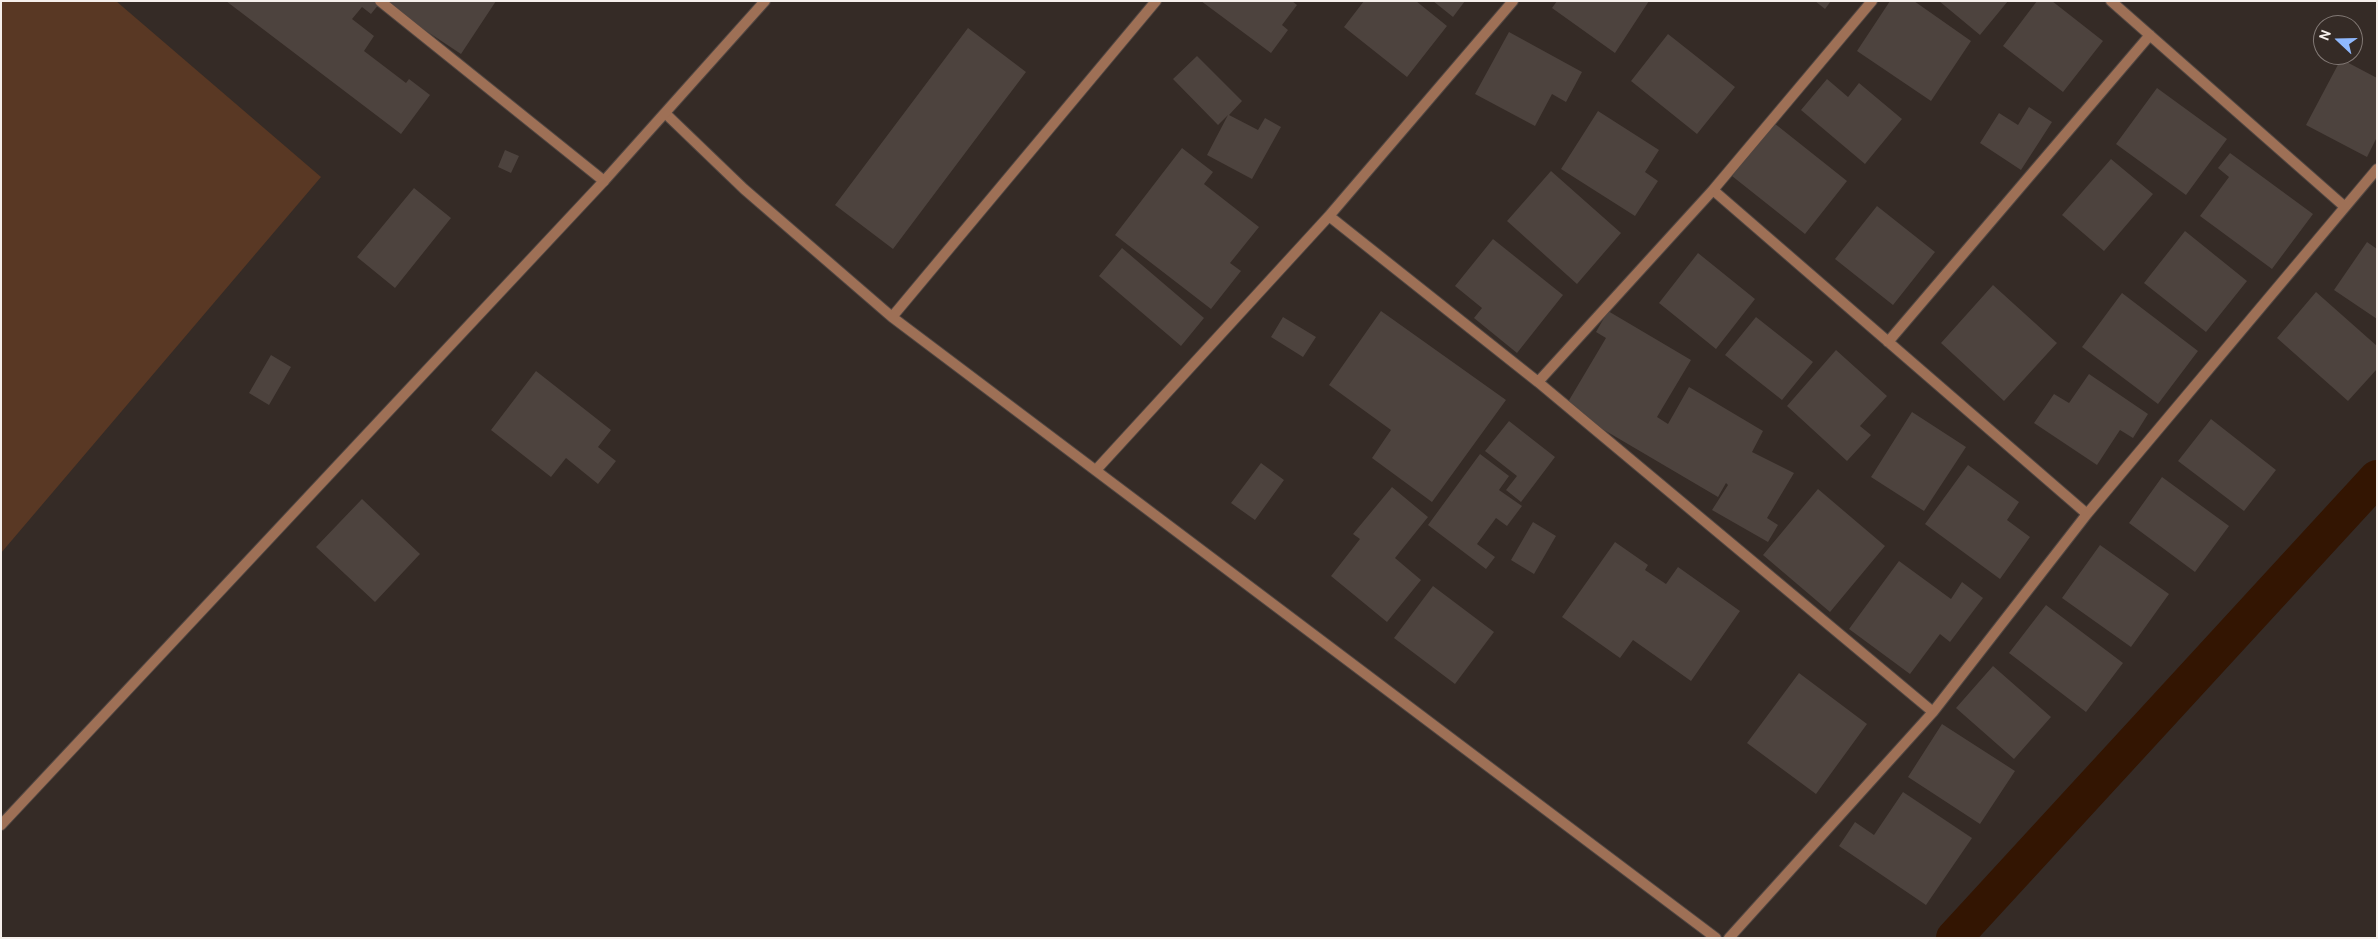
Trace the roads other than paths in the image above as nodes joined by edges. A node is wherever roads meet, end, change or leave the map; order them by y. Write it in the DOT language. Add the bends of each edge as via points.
graph roads {
  1 [pos="380,1"];
  2 [pos="765,1"];
  3 [pos="1156,1"];
  4 [pos="1513,1"];
  5 [pos="1872,1"];
  6 [pos="2111,1"];
  7 [pos="2150,35"];
  8 [pos="666,114"];
  9 [pos="2377,169"];
  10 [pos="604,181"];
  11 [pos="1713,190"];
  12 [pos="2345,207"];
  13 [pos="1329,216"];
  14 [pos="892,317"];
  15 [pos="1888,342"];
  16 [pos="1538,382"];
  17 [pos="1096,470"];
  18 [pos="2087,514"];
  19 [pos="1933,712"];
  20 [pos="1,825"];
  21 [pos="1716,938"];
  22 [pos="1729,938"];
  1 -- 10 [label="street"];
  2 -- 8 [label="street"];
  3 -- 14 [label="street"];
  4 -- 13 [label="street"];
  5 -- 11 [label="street"];
  6 -- 7 [label="street"];
  7 -- 12 [label="street"];
  7 -- 15 [label="street"];
  8 -- 10 [label="street"];
  8 -- 14 [label="street" via="744,189"];
  9 -- 12 [label="street"];
  10 -- 20 [label="street"];
  11 -- 15 [label="street"];
  11 -- 16 [label="street"];
  12 -- 18 [label="street"];
  13 -- 16 [label="street"];
  13 -- 17 [label="street"];
  14 -- 17 [label="street"];
  15 -- 18 [label="street"];
  16 -- 19 [label="street"];
  17 -- 21 [label="street"];
  18 -- 19 [label="street"];
  19 -- 22 [label="street"];
}
